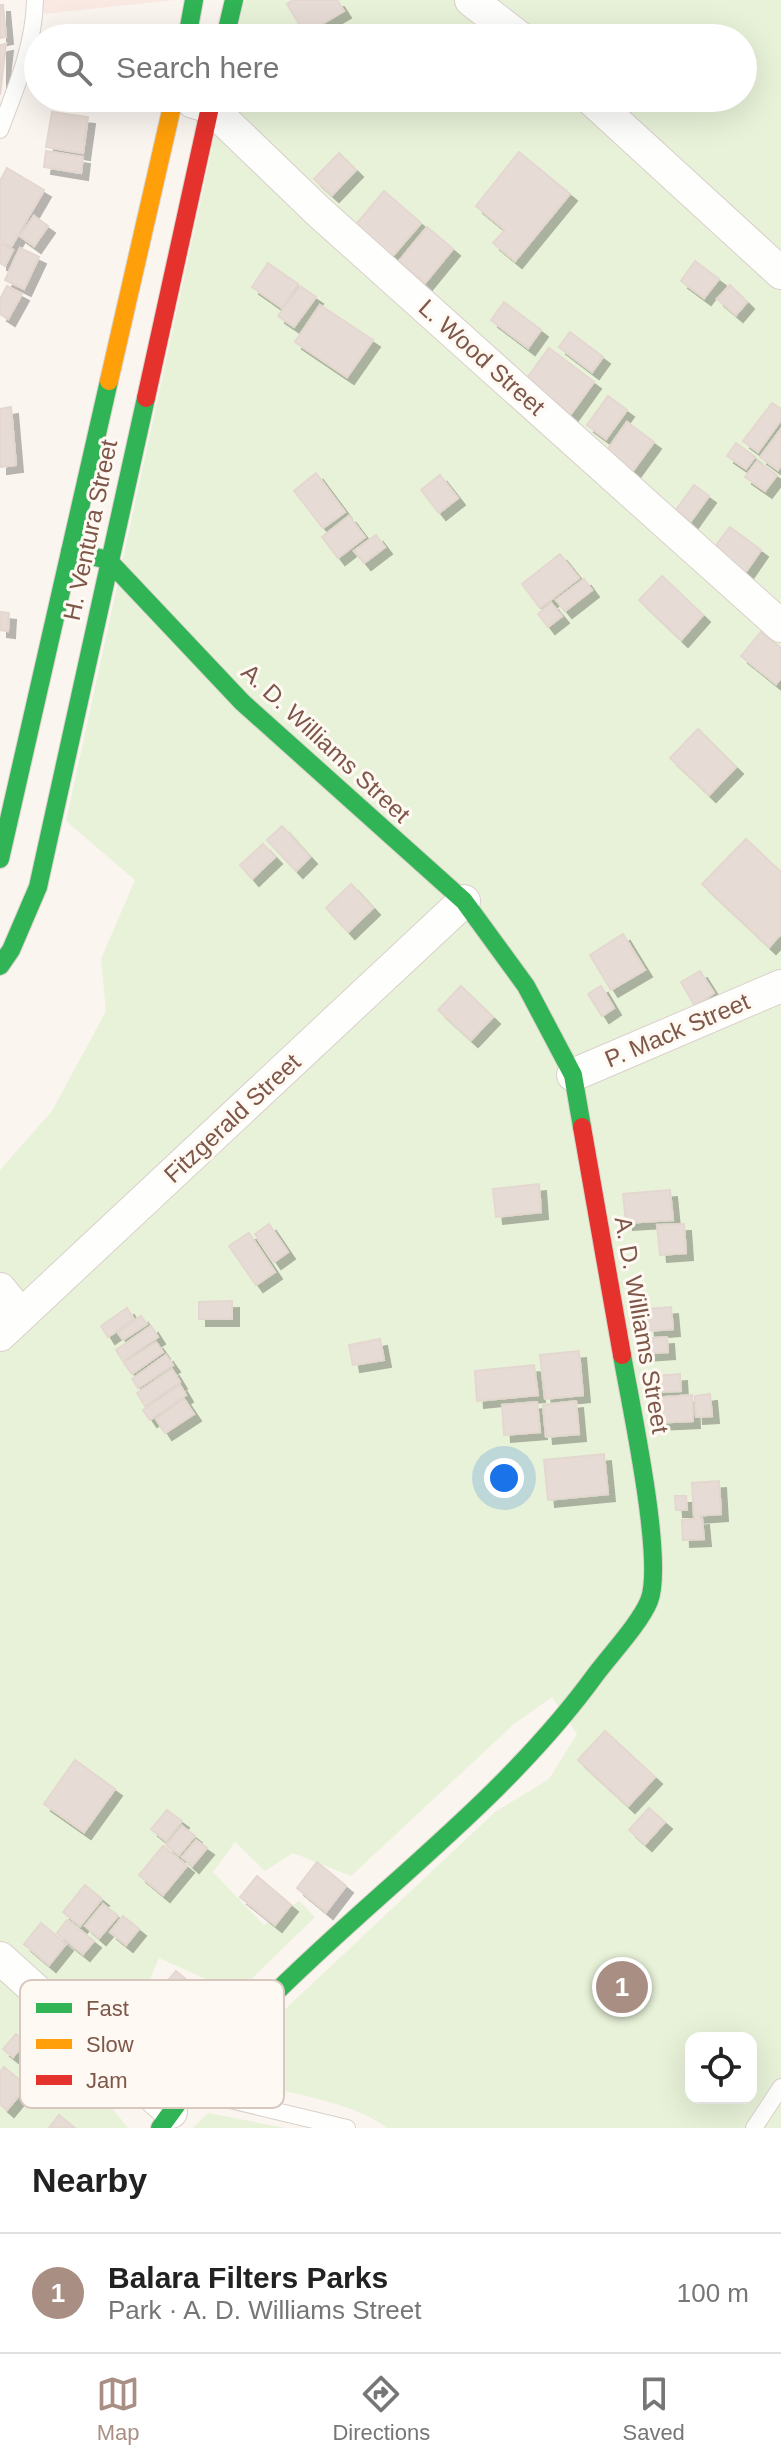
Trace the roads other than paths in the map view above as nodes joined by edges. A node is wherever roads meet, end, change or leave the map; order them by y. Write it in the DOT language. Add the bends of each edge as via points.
graph roads {
  1 [pos="35,0"];
  2 [pos="194,0"];
  3 [pos="234,0"];
  4 [pos="471,0"];
  5 [pos="32,24"];
  6 [pos="190,24"];
  7 [pos="228,24"];
  8 [pos="502,24"];
  9 [pos="24,66"];
  10 [pos="174,112"];
  11 [pos="209,112"];
  12 [pos="220,112"];
  13 [pos="605,112"];
  14 [pos="0,130"];
  15 [pos="781,273"];
  16 [pos="70,551"];
  17 [pos="108,560"];
  18 [pos="781,626"];
  19 [pos="0,859"];
  20 [pos="464,901"];
  21 [pos="0,966"];
  22 [pos="781,986"];
  23 [pos="573,1075"];
  24 [pos="0,1289"];
  25 [pos="11,1325"];
  26 [pos="0,1958"];
  27 [pos="25,1980"];
  28 [pos="284,1984"];
  29 [pos="781,2087"];
  30 [pos="173,2110"];
  31 [pos="347,2128"];
  32 [pos="754,2128"];
  1 -- 5 [label="lane"];
  2 -- 6 [label="street"];
  3 -- 7 [label="street"];
  4 -- 8 [label="street"];
  9 -- 14 [label="lane"];
  10 -- 16 [label="street, H. Ventura Street"];
  11 -- 17 [label="street, H. Ventura Street"];
  12 -- 18 [label="street, L. Wood Street" via="319,212"];
  13 -- 15 [label="street"];
  16 -- 17 [label="street"];
  16 -- 19 [label="street, H. Ventura Street"];
  17 -- 20 [label="street, A. D. Williams Street" via="242,702"];
  17 -- 21 [label="street, H. Ventura Street" via="38,887"];
  20 -- 23 [label="street, A. D. Williams Street" via="526,986"];
  20 -- 25 [label="street, Fitzgerald Street"];
  22 -- 23 [label="street, P. Mack Street"];
  23 -- 28 [label="street, A. D. Williams Street" via="643,1478 652,1550 650,1600 564,1718 446,1838"];
  24 -- 25 [label="street"];
  26 -- 27 [label="street"];
  29 -- 32 [label="lane"];
  30 -- 31 [label="lane"];
}
